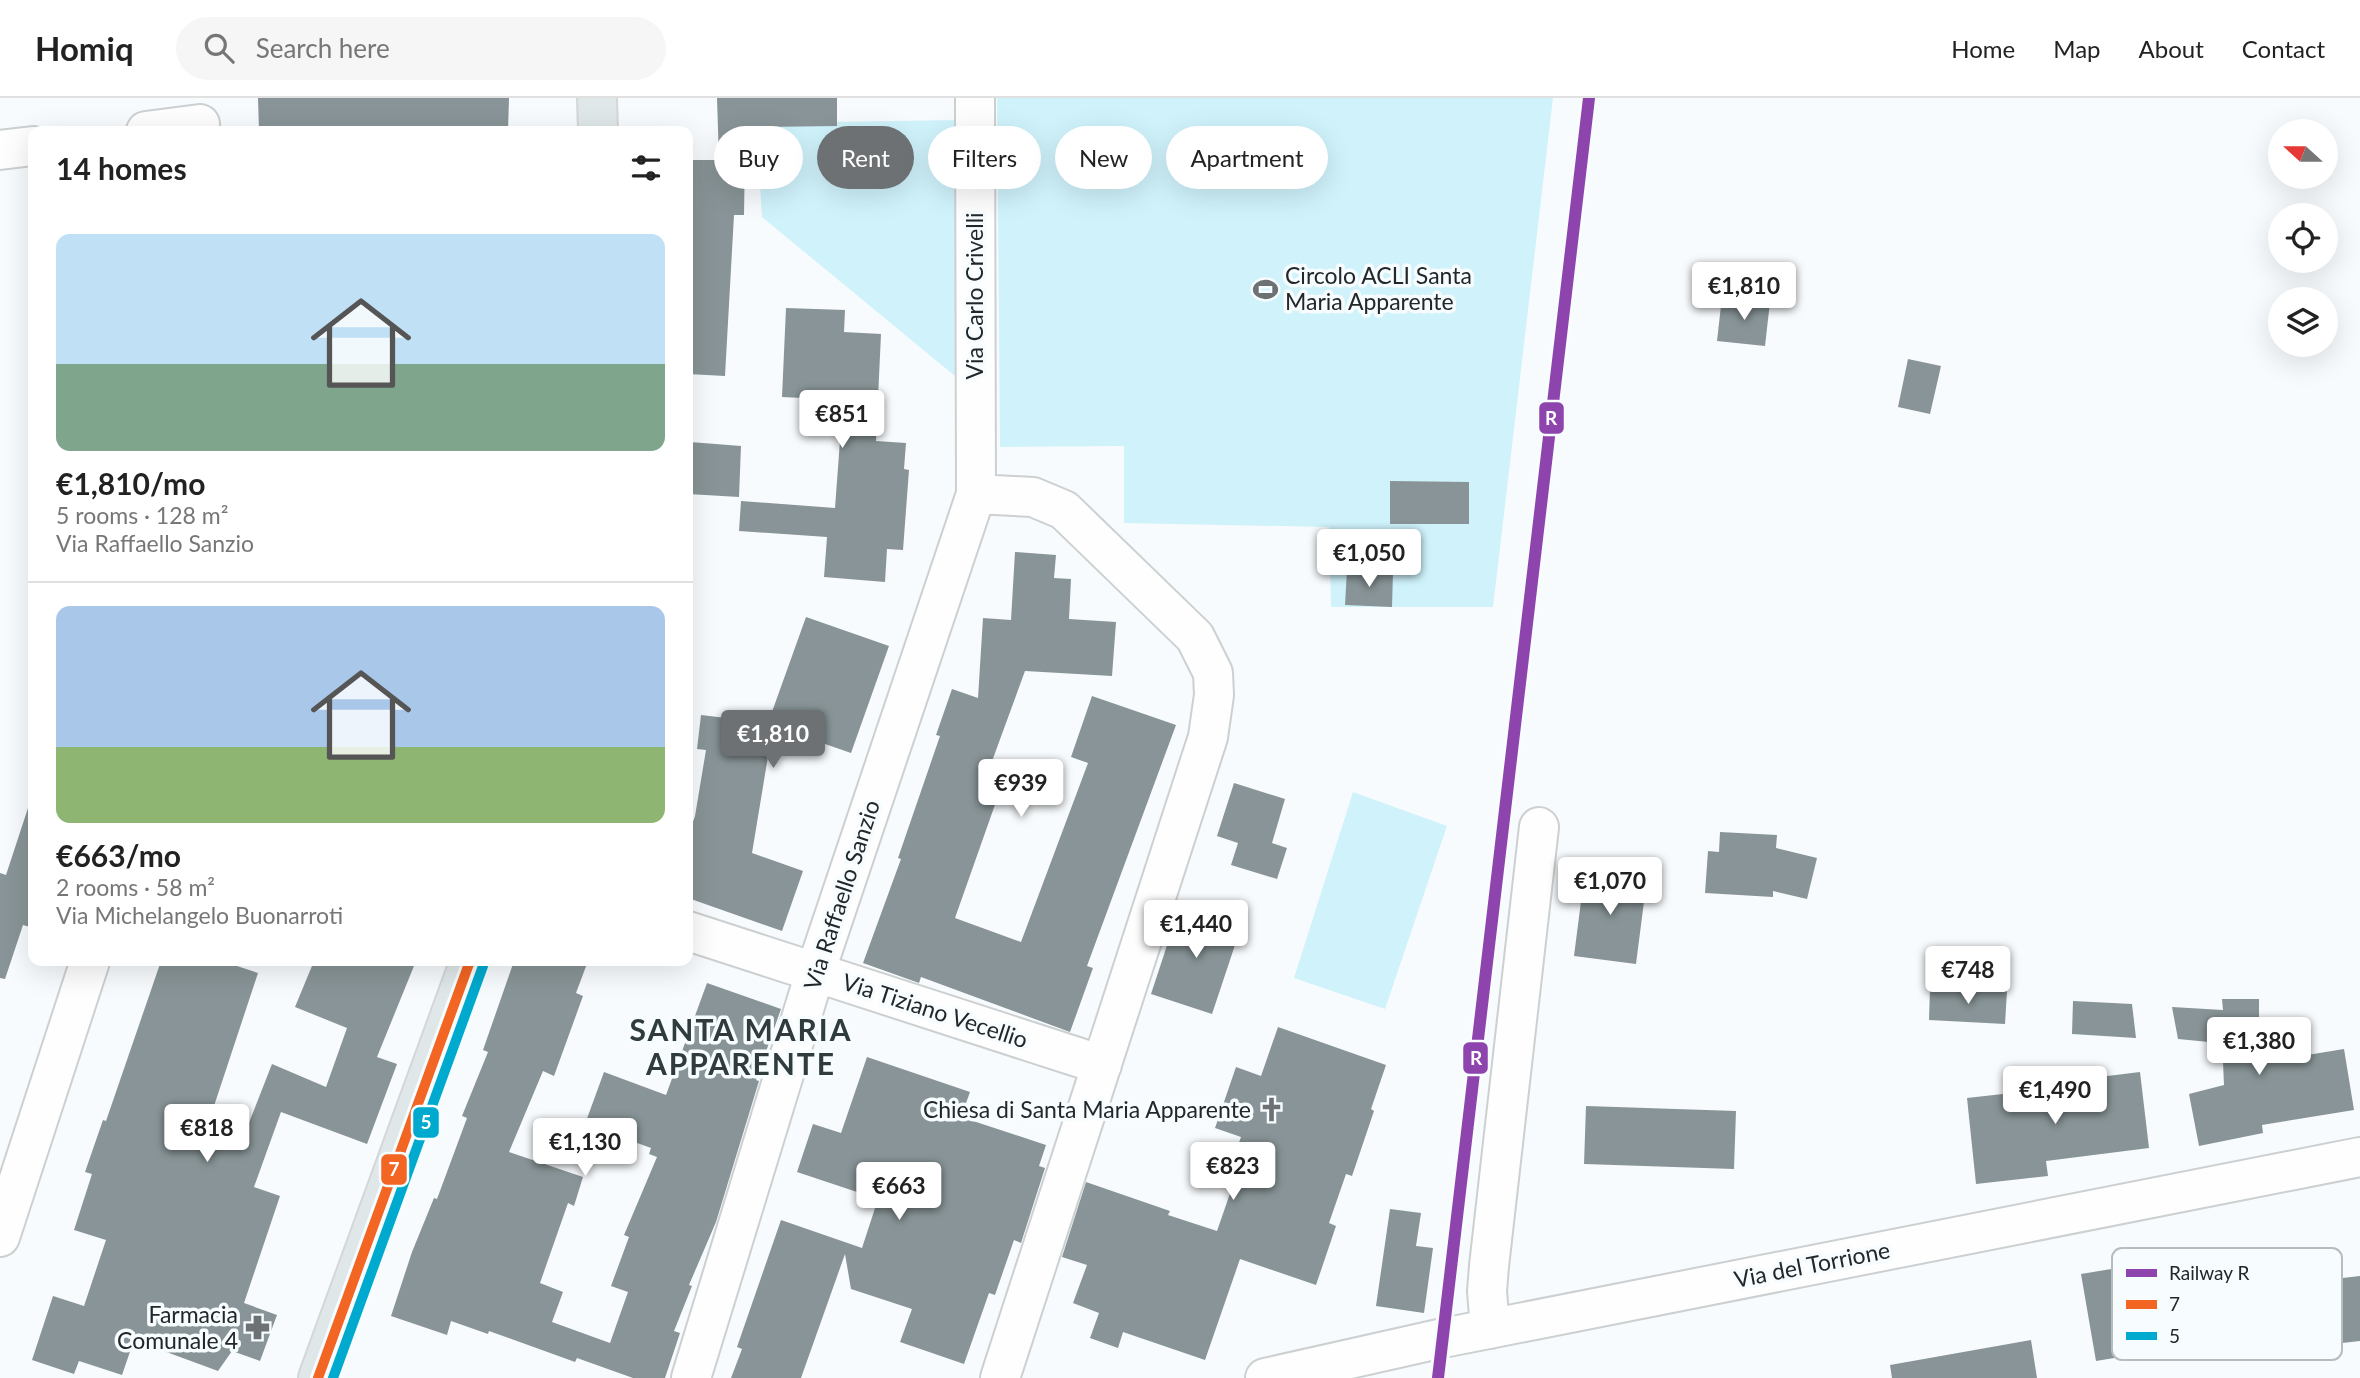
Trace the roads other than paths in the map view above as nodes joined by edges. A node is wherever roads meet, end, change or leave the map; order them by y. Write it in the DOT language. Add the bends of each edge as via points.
graph roads {
  1 [pos="597,98"];
  2 [pos="975,98"];
  3 [pos="200,118"];
  4 [pos="167,126"];
  5 [pos="598,126"];
  6 [pos="28,147"];
  7 [pos="0,150"];
  8 [pos="976,494"];
  9 [pos="1539,827"];
  10 [pos="693,933"];
  11 [pos="88,966"];
  12 [pos="468,966"];
  13 [pos="815,972"];
  14 [pos="1102,1065"];
  15 [pos="2360,1157"];
  16 [pos="0,1237"];
  17 [pos="1490,1329"];
  18 [pos="1277,1376"];
  19 [pos="318,1378"];
  20 [pos="691,1378"];
  21 [pos="1000,1378"];
  1 -- 5 [label="main road"];
  2 -- 8 [label="street, Via Carlo Crivelli"];
  3 -- 4 [label="street"];
  6 -- 7 [label="street"];
  8 -- 13 [label="street, Via Raffaello Sanzio"];
  8 -- 14 [label="street" via="1033,497 1064,510 1195,638 1213,673 1208,737"];
  9 -- 17 [label="street" via="1489,1266"];
  10 -- 13 [label="street, Via Tiziano Vecellio"];
  11 -- 16 [label="street"];
  12 -- 19 [label="main road"];
  13 -- 14 [label="street, Via Tiziano Vecellio"];
  13 -- 20 [label="street, Via Raffaello Sanzio"];
  14 -- 21 [label="street"];
  15 -- 17 [label="street, Via del Torrione"];
  17 -- 18 [label="street, Via del Torrione"];
}
